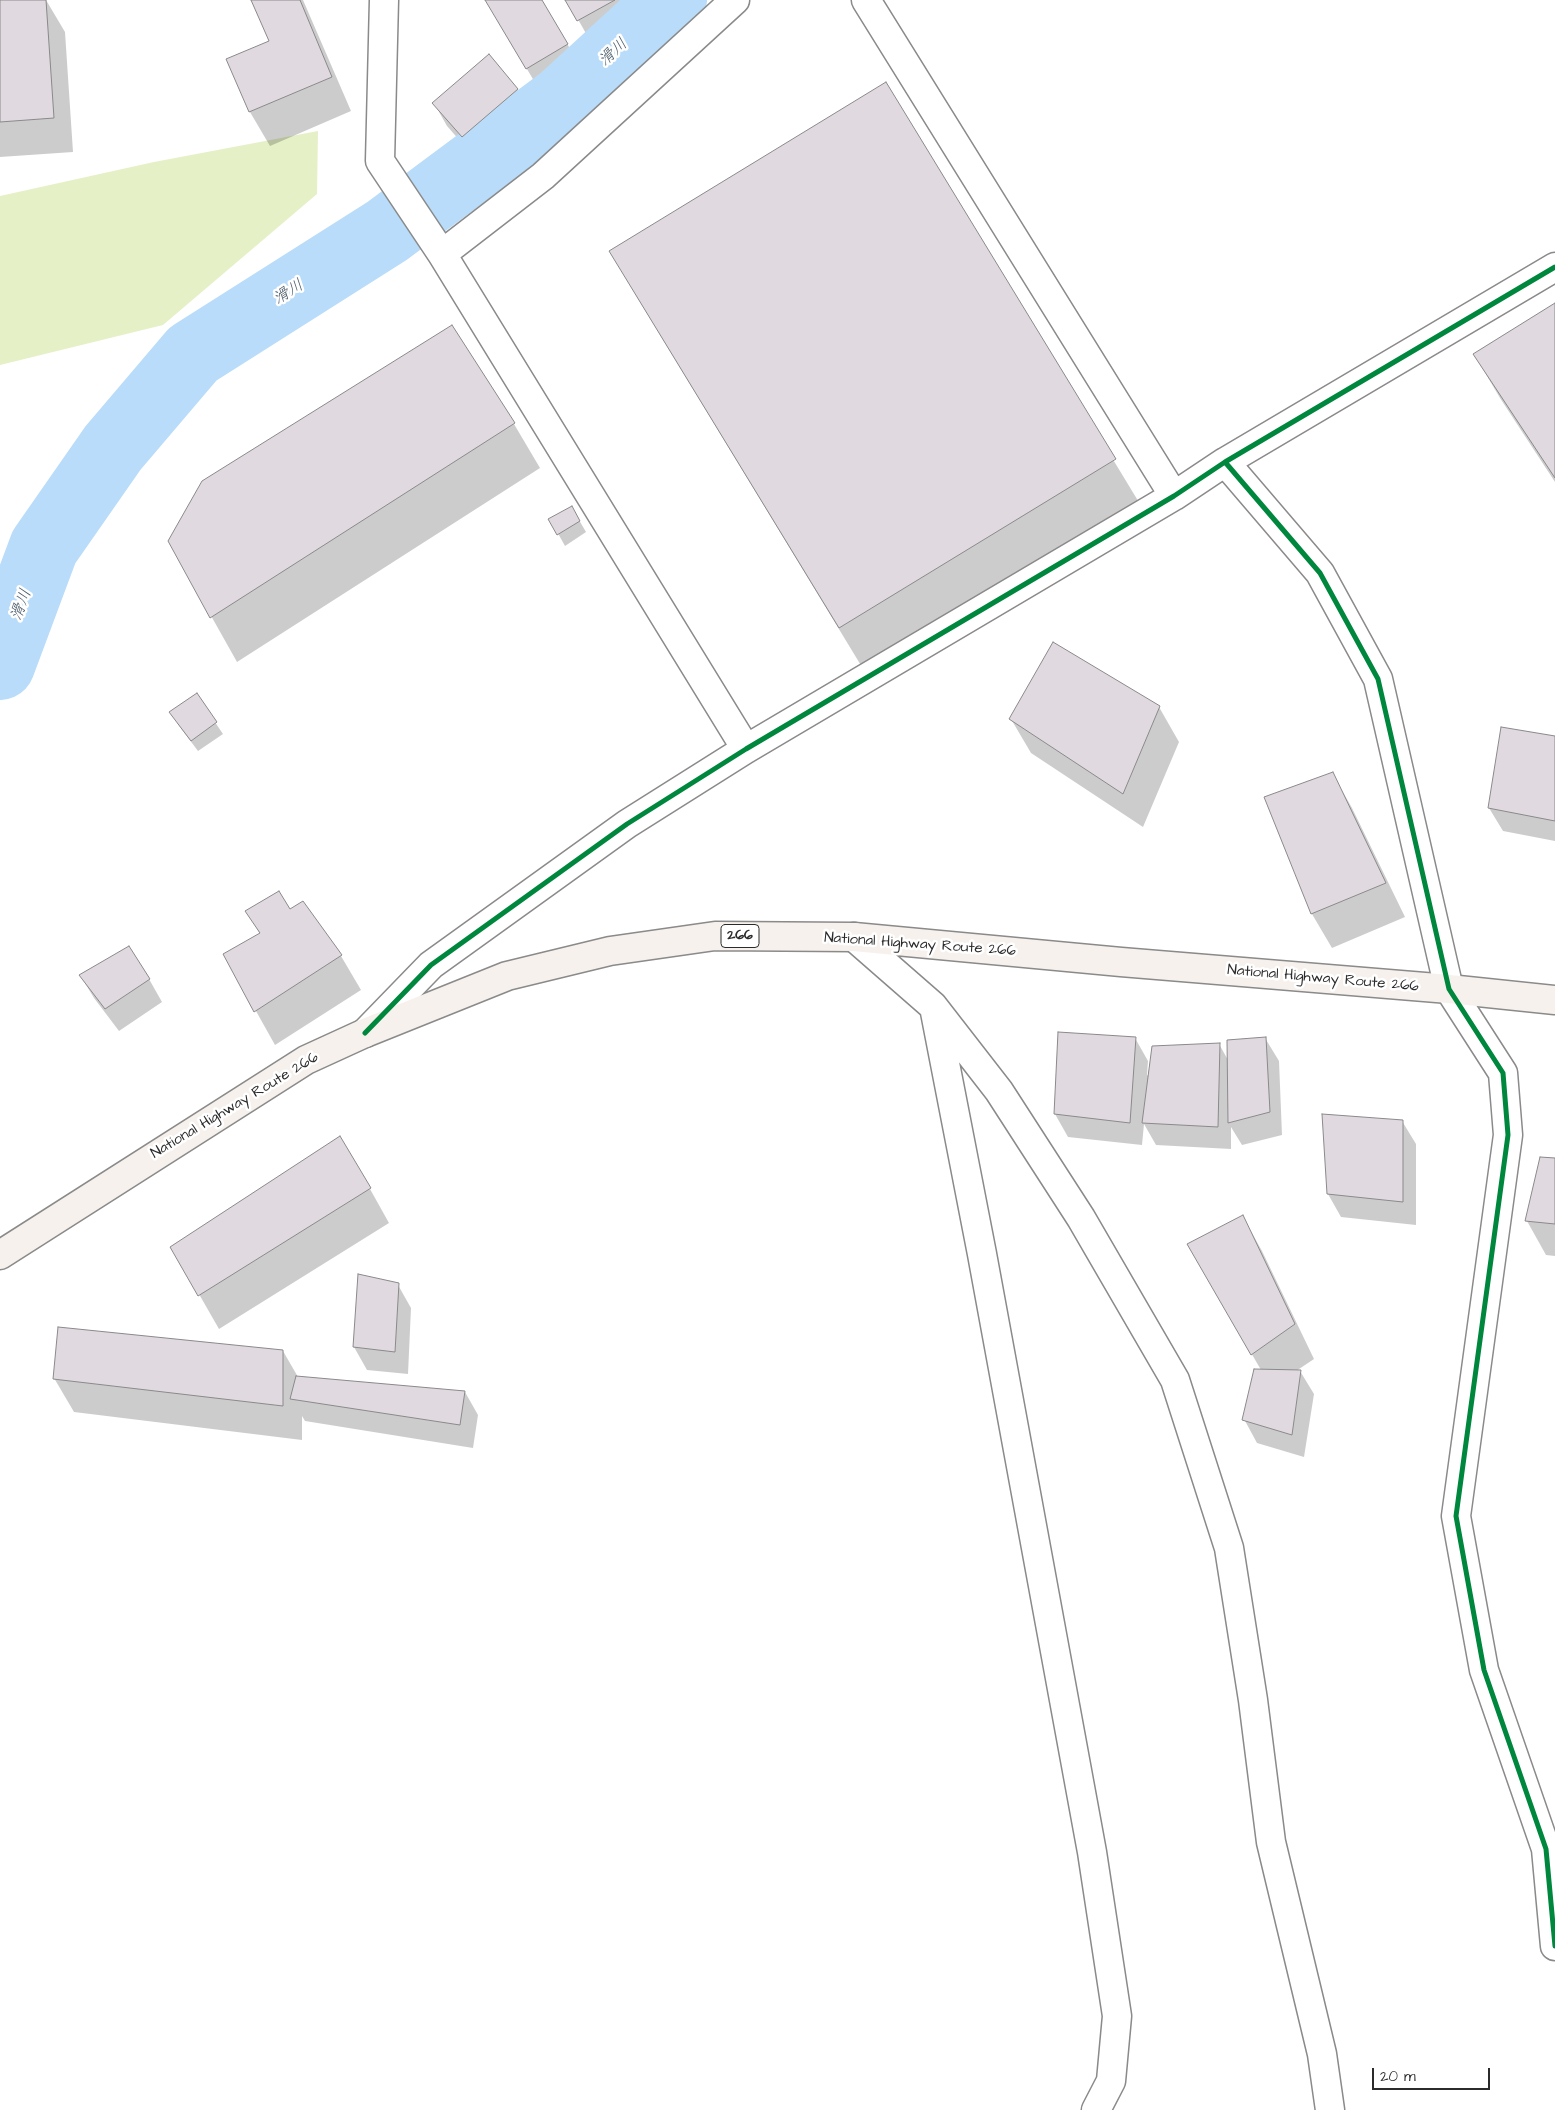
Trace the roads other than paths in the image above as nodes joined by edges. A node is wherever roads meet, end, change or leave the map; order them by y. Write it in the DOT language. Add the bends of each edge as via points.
graph roads {
  1 [pos="384,0"];
  2 [pos="735,0"];
  3 [pos="866,0"];
  4 [pos="442,254"];
  5 [pos="1555,268"];
  6 [pos="1225,462"];
  7 [pos="1174,496"];
  8 [pos="746,749"];
  9 [pos="854,937"];
  10 [pos="1449,989"];
  11 [pos="1555,1000"];
  12 [pos="933,1006"];
  13 [pos="365,1033"];
  14 [pos="0,1255"];
  15 [pos="1555,1946"];
  16 [pos="1096,2110"];
  17 [pos="1330,2110"];
  1 -- 4 [label="street" via="380,161"];
  2 -- 4 [label="street" via="543,176"];
  3 -- 7 [label="street"];
  4 -- 8 [label="street"];
  5 -- 6 [label="street"];
  6 -- 7 [label="street"];
  6 -- 10 [label="street" via="1320,573 1378,679"];
  7 -- 8 [label="street"];
  8 -- 13 [label="street" via="627,824 431,965"];
  9 -- 10 [label="highway, National Highway Route 266 / 266"];
  9 -- 12 [label="street"];
  9 -- 13 [label="highway, National Highway Route 266 / 266" via="716,936 610,951 507,976"];
  10 -- 11 [label="highway, National Highway Route 266 / 266"];
  10 -- 15 [label="street" via="1502,1073 1508,1135 1456,1516 1484,1670 1546,1849"];
  12 -- 16 [label="street" via="1092,1852 1117,2016 1111,2081"];
  12 -- 17 [label="street" via="1020,1123 1081,1218 1175,1380 1229,1548 1271,1842 1322,2054"];
  13 -- 14 [label="highway, National Highway Route 266 / 266" via="306,1060"];
}
